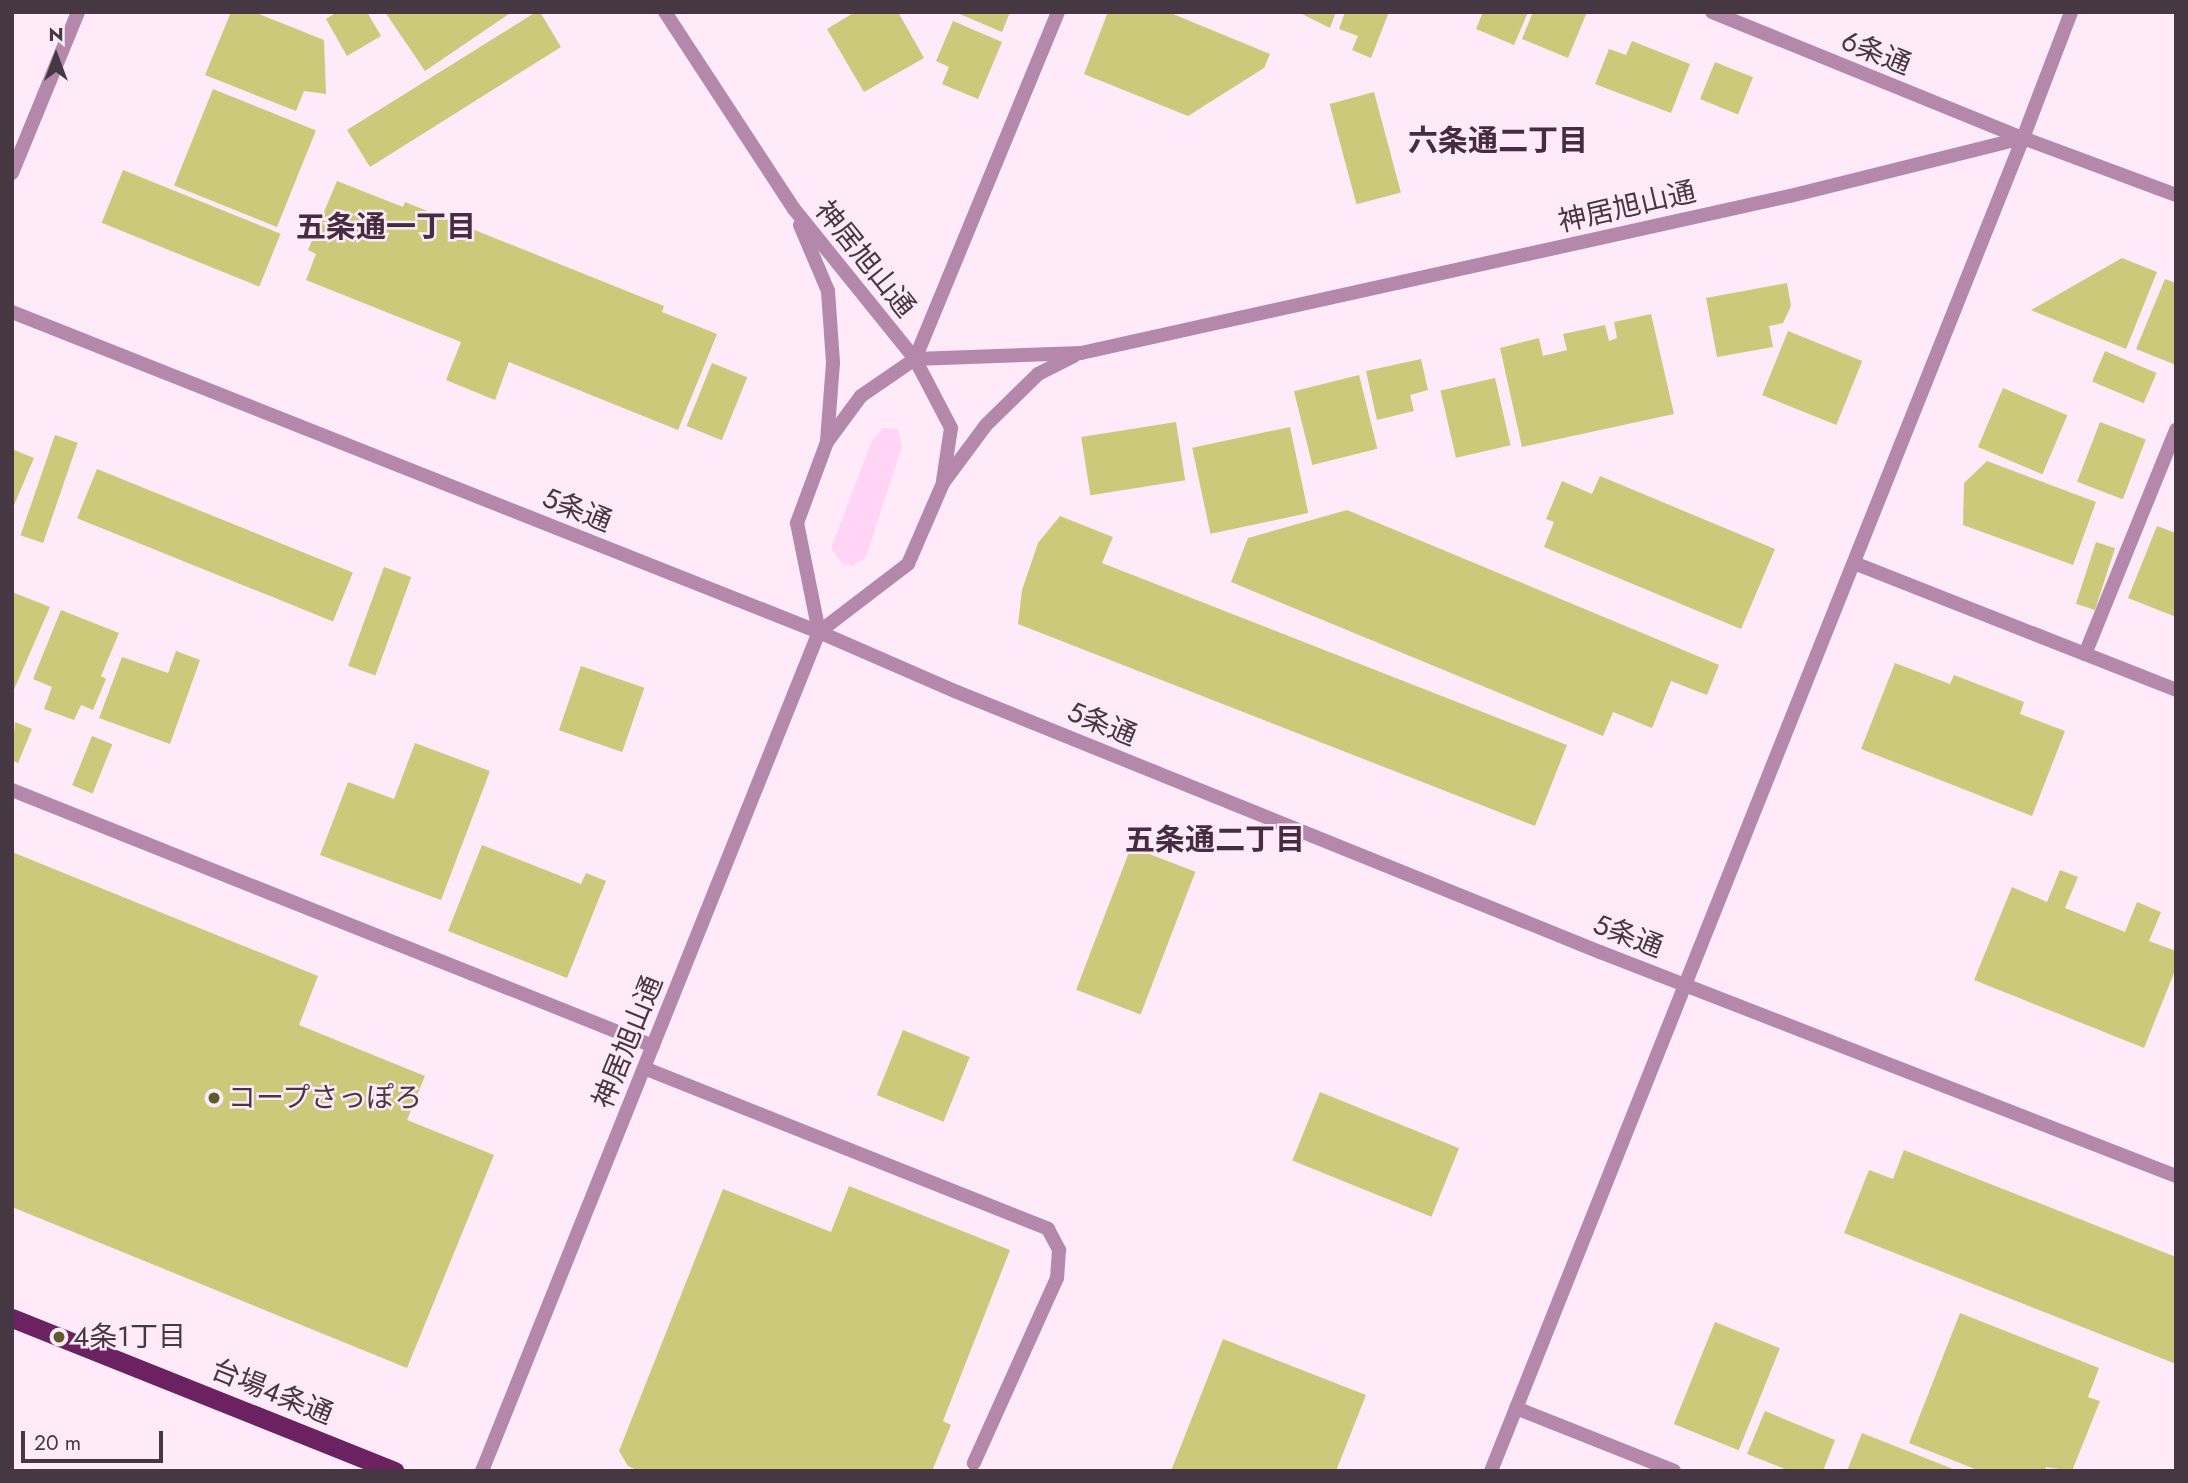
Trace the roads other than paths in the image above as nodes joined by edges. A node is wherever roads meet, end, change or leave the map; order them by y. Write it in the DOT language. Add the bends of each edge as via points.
graph roads {
  1 [pos="78,12"];
  2 [pos="665,12"];
  3 [pos="1058,12"];
  4 [pos="1712,12"];
  5 [pos="2071,12"];
  6 [pos="2023,138"];
  7 [pos="12,173"];
  8 [pos="2176,195"];
  9 [pos="794,209"];
  10 [pos="12,312"];
  11 [pos="1081,353"];
  12 [pos="915,359"];
  13 [pos="2176,429"];
  14 [pos="827,442"];
  15 [pos="943,483"];
  16 [pos="1854,563"];
  17 [pos="819,632"];
  18 [pos="2085,654"];
  19 [pos="2176,690"];
  20 [pos="12,790"];
  21 [pos="1685,985"];
  22 [pos="653,1046"];
  23 [pos="644,1068"];
  24 [pos="2176,1177"];
  25 [pos="12,1318"];
  26 [pos="1516,1408"];
  27 [pos="974,1463"];
  28 [pos="394,1471"];
  29 [pos="482,1471"];
  30 [pos="1491,1471"];
  31 [pos="1674,1471"];
  1 -- 7 [label="street"];
  2 -- 9 [label="street"];
  3 -- 12 [label="street"];
  4 -- 6 [label="street, 6条通"];
  5 -- 6 [label="street"];
  6 -- 8 [label="street"];
  6 -- 11 [label="street, 神居旭山通" via="1790,196"];
  6 -- 16 [label="street"];
  9 -- 12 [label="street, 神居旭山通"];
  9 -- 14 [label="street, 神居旭山通" via="828,291 834,363"];
  10 -- 17 [label="street, 5条通"];
  11 -- 12 [label="street, 神居旭山通"];
  11 -- 15 [label="street, 神居旭山通" via="1038,374 986,425"];
  12 -- 14 [label="street, 神居旭山通" via="861,396"];
  12 -- 15 [label="street, 神居旭山通" via="951,428"];
  13 -- 18 [label="street"];
  14 -- 17 [label="street, 神居旭山通" via="797,523"];
  15 -- 17 [label="street, 神居旭山通" via="908,564"];
  16 -- 18 [label="street"];
  16 -- 21 [label="street"];
  17 -- 21 [label="street, 5条通"];
  17 -- 22 [label="street, 神居旭山通"];
  18 -- 19 [label="street"];
  20 -- 22 [label="street"];
  21 -- 24 [label="street, 5条通"];
  21 -- 26 [label="street"];
  22 -- 23 [label="street, 神居旭山通"];
  23 -- 27 [label="street" via="1048,1229 1059,1250 1057,1278"];
  23 -- 29 [label="street, 神居旭山通"];
  25 -- 28 [label="highway, 台場4条通"];
  26 -- 30 [label="street"];
  26 -- 31 [label="street"];
}
